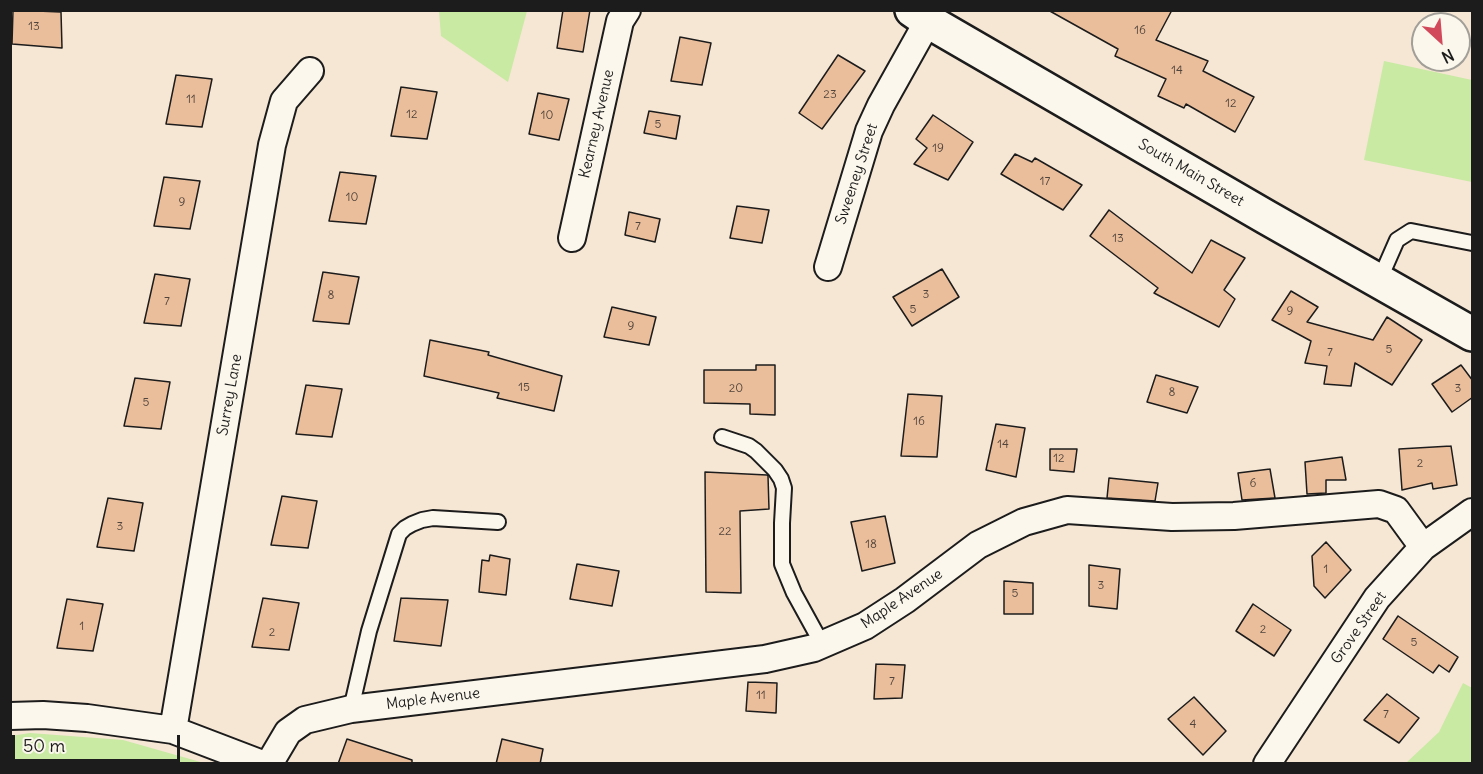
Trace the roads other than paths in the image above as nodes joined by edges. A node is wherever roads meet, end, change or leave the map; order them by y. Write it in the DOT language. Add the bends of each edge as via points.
graph roads {
  1 [pos="627,10"];
  2 [pos="920,16"];
  3 [pos="310,71"];
  4 [pos="572,238"];
  5 [pos="1473,243"];
  6 [pos="828,267"];
  7 [pos="1379,281"];
  8 [pos="1473,334"];
  9 [pos="722,437"];
  10 [pos="1473,512"];
  11 [pos="498,522"];
  12 [pos="1423,547"];
  13 [pos="822,644"];
  14 [pos="351,709"];
  15 [pos="10,716"];
  16 [pos="173,730"];
  17 [pos="262,764"];
  18 [pos="269,764"];
  19 [pos="1267,764"];
  1 -- 4 [label="street, Kearney Avenue" via="620,21"];
  2 -- 6 [label="street, Sweeney Street" via="869,131"];
  2 -- 7 [label="street, South Main Street"];
  3 -- 16 [label="street, Surrey Lane" via="284,102 272,145"];
  5 -- 7 [label="lane" via="1411,231 1397,240"];
  7 -- 8 [label="street, South Main Street"];
  9 -- 13 [label="lane" via="749,446 781,479 782,564"];
  10 -- 12 [label="street, Grove Street"];
  11 -- 14 [label="lane" via="433,518 412,524 399,534 369,631"];
  12 -- 13 [label="street, Maple Avenue" via="1396,510 1379,504 1234,516 1172,517 1067,510 1024,522 978,545 865,626"];
  12 -- 19 [label="street, Grove Street" via="1377,598"];
  13 -- 14 [label="street, Maple Avenue" via="765,659"];
  14 -- 18 [label="street, Maple Avenue" via="305,720 288,732"];
  15 -- 16 [label="street" via="87,718"];
  16 -- 17 [label="street"];
}
